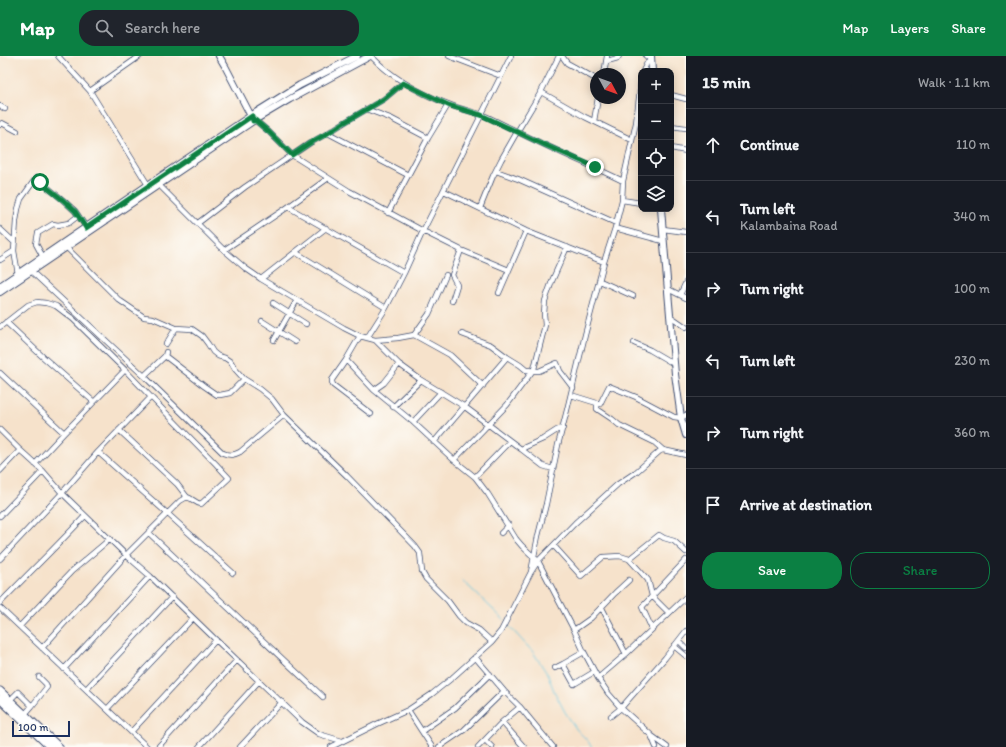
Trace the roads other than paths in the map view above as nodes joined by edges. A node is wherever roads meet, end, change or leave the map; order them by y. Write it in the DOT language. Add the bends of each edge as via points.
graph roads {
  1 [pos="58,56"];
  2 [pos="140,56"];
  3 [pos="219,56"];
  4 [pos="357,56"];
  5 [pos="371,56"];
  6 [pos="449,56"];
  7 [pos="511,56"];
  8 [pos="562,56"];
  9 [pos="620,56"];
  10 [pos="649,57"];
  11 [pos="607,58"];
  12 [pos="345,59"];
  13 [pos="605,68"];
  14 [pos="644,68"];
  15 [pos="651,68"];
  16 [pos="501,76"];
  17 [pos="590,76"];
  18 [pos="403,83"];
  19 [pos="90,91"];
  20 [pos="540,92"];
  21 [pos="674,96"];
  22 [pos="686,98"];
  23 [pos="597,104"];
  24 [pos="638,104"];
  25 [pos="448,105"];
  26 [pos="366,109"];
  27 [pos="481,115"];
  28 [pos="253,119"];
  29 [pos="594,121"];
  30 [pos="0,125"];
  31 [pos="674,126"];
  32 [pos="686,128"];
  33 [pos="17,131"];
  34 [pos="516,132"];
  35 [pos="328,133"];
  36 [pos="428,138"];
  37 [pos="632,140"];
  38 [pos="674,149"];
  39 [pos="686,151"];
  40 [pos="292,155"];
  41 [pos="496,170"];
  42 [pos="408,175"];
  43 [pos="328,178"];
  44 [pos="624,181"];
  45 [pos="148,185"];
  46 [pos="159,185"];
  47 [pos="444,191"];
  48 [pos="622,200"];
  49 [pos="638,203"];
  50 [pos="288,207"];
  51 [pos="480,208"];
  52 [pos="661,212"];
  53 [pos="388,213"];
  54 [pos="78,216"];
  55 [pos="198,223"];
  56 [pos="615,226"];
  57 [pos="86,228"];
  58 [pos="326,228"];
  59 [pos="0,229"];
  60 [pos="662,229"];
  61 [pos="423,231"];
  62 [pos="526,231"];
  63 [pos="686,232"];
  64 [pos="663,240"];
  65 [pos="14,242"];
  66 [pos="66,247"];
  67 [pos="567,247"];
  68 [pos="14,250"];
  69 [pos="224,250"];
  70 [pos="461,250"];
  71 [pos="295,252"];
  72 [pos="43,257"];
  73 [pos="0,260"];
  74 [pos="604,262"];
  75 [pos="31,270"];
  76 [pos="509,270"];
  77 [pos="404,273"];
  78 [pos="18,274"];
  79 [pos="446,275"];
  80 [pos="261,279"];
  81 [pos="600,281"];
  82 [pos="686,282"];
  83 [pos="0,286"];
  84 [pos="668,290"];
  85 [pos="0,292"];
  86 [pos="500,293"];
  87 [pos="680,295"];
  88 [pos="633,296"];
  89 [pos="686,298"];
  90 [pos="297,300"];
  91 [pos="452,302"];
  92 [pos="273,303"];
  93 [pos="386,308"];
  94 [pos="289,313"];
  95 [pos="670,316"];
  96 [pos="262,321"];
  97 [pos="6,322"];
  98 [pos="306,324"];
  99 [pos="0,327"];
  100 [pos="686,327"];
  101 [pos="176,328"];
  102 [pos="279,331"];
  103 [pos="462,334"];
  104 [pos="414,335"];
  105 [pos="360,336"];
  106 [pos="367,338"];
  107 [pos="274,340"];
  108 [pos="374,340"];
  109 [pos="295,342"];
  110 [pos="634,343"];
  111 [pos="166,344"];
  112 [pos="507,357"];
  113 [pos="346,360"];
  114 [pos="399,364"];
  115 [pos="674,364"];
  116 [pos="125,370"];
  117 [pos="533,370"];
  118 [pos="0,373"];
  119 [pos="144,376"];
  120 [pos="244,379"];
  121 [pos="420,380"];
  122 [pos="484,386"];
  123 [pos="573,388"];
  124 [pos="374,390"];
  125 [pos="441,392"];
  126 [pos="571,395"];
  127 [pos="151,397"];
  128 [pos="94,402"];
  129 [pos="597,403"];
  130 [pos="393,407"];
  131 [pos="465,407"];
  132 [pos="371,414"];
  133 [pos="284,415"];
  134 [pos="684,417"];
  135 [pos="412,422"];
  136 [pos="488,424"];
  137 [pos="563,428"];
  138 [pos="0,430"];
  139 [pos="120,430"];
  140 [pos="64,433"];
  141 [pos="686,435"];
  142 [pos="510,441"];
  143 [pos="434,442"];
  144 [pos="521,449"];
  145 [pos="20,450"];
  146 [pos="663,450"];
  147 [pos="98,452"];
  148 [pos="686,455"];
  149 [pos="454,460"];
  150 [pos="36,464"];
  151 [pos="553,469"];
  152 [pos="0,471"];
  153 [pos="43,471"];
  154 [pos="475,477"];
  155 [pos="62,493"];
  156 [pos="187,497"];
  157 [pos="168,514"];
  158 [pos="0,516"];
  159 [pos="85,516"];
  160 [pos="508,526"];
  161 [pos="149,532"];
  162 [pos="501,533"];
  163 [pos="110,539"];
  164 [pos="554,546"];
  165 [pos="686,552"];
  166 [pos="126,556"];
  167 [pos="533,556"];
  168 [pos="0,559"];
  169 [pos="629,559"];
  170 [pos="686,560"];
  171 [pos="538,561"];
  172 [pos="531,572"];
  173 [pos="233,573"];
  174 [pos="150,576"];
  175 [pos="629,580"];
  176 [pos="652,596"];
  177 [pos="172,597"];
  178 [pos="686,597"];
  179 [pos="681,602"];
  180 [pos="0,603"];
  181 [pos="686,607"];
  182 [pos="0,608"];
  183 [pos="602,608"];
  184 [pos="669,613"];
  185 [pos="194,618"];
  186 [pos="20,626"];
  187 [pos="652,629"];
  188 [pos="574,630"];
  189 [pos="686,632"];
  190 [pos="216,640"];
  191 [pos="679,641"];
  192 [pos="492,642"];
  193 [pos="674,646"];
  194 [pos="42,648"];
  195 [pos="686,648"];
  196 [pos="584,652"];
  197 [pos="626,654"];
  198 [pos="686,656"];
  199 [pos="475,657"];
  200 [pos="237,660"];
  201 [pos="563,664"];
  202 [pos="555,668"];
  203 [pos="64,669"];
  204 [pos="594,672"];
  205 [pos="490,674"];
  206 [pos="39,677"];
  207 [pos="598,678"];
  208 [pos="259,681"];
  209 [pos="86,689"];
  210 [pos="0,691"];
  211 [pos="504,691"];
  212 [pos="323,697"];
  213 [pos="0,699"];
  214 [pos="10,700"];
  215 [pos="282,702"];
  216 [pos="32,706"];
  217 [pos="520,707"];
  218 [pos="621,708"];
  219 [pos="107,709"];
  220 [pos="408,710"];
  221 [pos="25,714"];
  222 [pos="611,716"];
  223 [pos="502,722"];
  224 [pos="422,731"];
  225 [pos="131,732"];
  226 [pos="651,735"];
  227 [pos="485,740"];
  228 [pos="342,742"];
  229 [pos="553,746"];
  230 [pos="50,747"];
  231 [pos="58,747"];
  232 [pos="147,747"];
  233 [pos="158,747"];
  234 [pos="198,747"];
  235 [pos="240,747"];
  236 [pos="331,747"];
  237 [pos="432,747"];
  238 [pos="439,747"];
  239 [pos="478,747"];
  240 [pos="492,747"];
  241 [pos="524,747"];
  242 [pos="656,747"];
  243 [pos="667,747"];
  1 -- 19 [label="street"];
  2 -- 19 [label="street"];
  3 -- 28 [label="main road"];
  4 -- 12 [label="main road"];
  5 -- 18 [label="street"];
  5 -- 28 [label="main road"];
  6 -- 16 [label="street"];
  7 -- 16 [label="street"];
  8 -- 17 [label="street" via="568,63"];
  8 -- 20 [label="street"];
  9 -- 11 [label="street"];
  10 -- 14 [label="street"];
  10 -- 15 [label="main road"];
  11 -- 13 [label="street"];
  12 -- 28 [label="main road" via="300,85"];
  16 -- 27 [label="street"];
  18 -- 25 [label="street"];
  18 -- 26 [label="street" via="384,99"];
  19 -- 45 [label="street"];
  20 -- 29 [label="street"];
  20 -- 34 [label="street"];
  21 -- 22 [label="street"];
  23 -- 29 [label="street"];
  24 -- 37 [label="street"];
  25 -- 27 [label="street"];
  25 -- 36 [label="street"];
  26 -- 35 [label="street"];
  26 -- 36 [label="street" via="390,118"];
  27 -- 34 [label="street"];
  27 -- 47 [label="street"];
  28 -- 40 [label="street"];
  28 -- 45 [label="main road"];
  28 -- 46 [label="main road"];
  29 -- 37 [label="street"];
  30 -- 33 [label="street" via="2,123"];
  31 -- 32 [label="street"];
  34 -- 41 [label="street"];
  34 -- 44 [label="street"];
  35 -- 40 [label="street"];
  35 -- 42 [label="street"];
  36 -- 42 [label="street"];
  37 -- 44 [label="street"];
  38 -- 39 [label="street"];
  40 -- 43 [label="street"];
  40 -- 55 [label="street"];
  41 -- 51 [label="street"];
  41 -- 56 [label="street"];
  42 -- 53 [label="street"];
  43 -- 50 [label="street"];
  43 -- 53 [label="street"];
  44 -- 48 [label="street"];
  45 -- 57 [label="main road"];
  46 -- 55 [label="street"];
  46 -- 66 [label="main road"];
  47 -- 51 [label="street"];
  47 -- 61 [label="street"];
  48 -- 49 [label="street"];
  48 -- 56 [label="street"];
  50 -- 58 [label="street"];
  50 -- 69 [label="street"];
  51 -- 62 [label="street"];
  52 -- 60 [label="main road"];
  53 -- 61 [label="street"];
  54 -- 57 [label="street"];
  54 -- 65 [label="street" via="36,178 20,204"];
  54 -- 72 [label="street" via="68,223 53,224 38,233 36,244"];
  55 -- 69 [label="street"];
  56 -- 64 [label="street"];
  56 -- 74 [label="street"];
  57 -- 72 [label="main road"];
  58 -- 71 [label="street"];
  58 -- 77 [label="street"];
  59 -- 65 [label="street"];
  60 -- 63 [label="street"];
  60 -- 64 [label="main road"];
  61 -- 70 [label="street"];
  61 -- 77 [label="street"];
  62 -- 67 [label="street"];
  62 -- 76 [label="street"];
  64 -- 84 [label="main road"];
  65 -- 68 [label="street"];
  66 -- 75 [label="main road"];
  66 -- 101 [label="street" via="119,300 144,317"];
  67 -- 74 [label="street"];
  67 -- 117 [label="street" via="546,301 545,325"];
  68 -- 73 [label="street"];
  68 -- 78 [label="street"];
  69 -- 80 [label="street"];
  70 -- 76 [label="street"];
  70 -- 91 [label="street" via="452,275 457,285"];
  71 -- 80 [label="street"];
  71 -- 93 [label="street"];
  72 -- 78 [label="main road"];
  74 -- 81 [label="street"];
  75 -- 85 [label="main road"];
  75 -- 119 [label="street"];
  76 -- 86 [label="street"];
  77 -- 93 [label="street"];
  78 -- 83 [label="main road"];
  79 -- 104 [label="street" via="429,314"];
  80 -- 90 [label="street"];
  81 -- 88 [label="street"];
  81 -- 123 [label="street"];
  82 -- 87 [label="street"];
  84 -- 87 [label="street"];
  84 -- 95 [label="main road"];
  87 -- 89 [label="street"];
  90 -- 94 [label="street"];
  90 -- 105 [label="street"];
  92 -- 94 [label="street"];
  93 -- 106 [label="street"];
  94 -- 98 [label="street"];
  94 -- 102 [label="street"];
  95 -- 100 [label="street"];
  95 -- 115 [label="main road"];
  96 -- 102 [label="street"];
  97 -- 99 [label="street"];
  97 -- 116 [label="street" via="28,305 37,302 56,306 73,319"];
  97 -- 128 [label="street"];
  101 -- 111 [label="street"];
  101 -- 120 [label="street" via="192,329 197,332 213,352 231,362"];
  102 -- 107 [label="street"];
  102 -- 109 [label="street"];
  103 -- 112 [label="street" via="491,345"];
  104 -- 108 [label="street"];
  104 -- 122 [label="street" via="450,355"];
  105 -- 106 [label="street"];
  105 -- 113 [label="street"];
  106 -- 108 [label="street"];
  108 -- 114 [label="street"];
  110 -- 115 [label="street"];
  112 -- 117 [label="street" via="526,370"];
  112 -- 122 [label="street"];
  113 -- 124 [label="street"];
  113 -- 132 [label="street" via="332,380 333,385"];
  114 -- 121 [label="street"];
  114 -- 124 [label="street" via="384,383"];
  115 -- 134 [label="main road"];
  116 -- 127 [label="street"];
  116 -- 128 [label="street"];
  117 -- 123 [label="street" via="539,371 557,363"];
  117 -- 136 [label="street" via="507,405"];
  118 -- 140 [label="street"];
  119 -- 120 [label="street" via="166,354 220,396 230,393"];
  119 -- 133 [label="street" via="229,456 240,452"];
  120 -- 133 [label="street" via="260,388"];
  121 -- 125 [label="street"];
  121 -- 130 [label="street"];
  122 -- 131 [label="street"];
  123 -- 126 [label="street"];
  124 -- 130 [label="street"];
  125 -- 131 [label="street"];
  125 -- 135 [label="street"];
  126 -- 129 [label="street"];
  126 -- 137 [label="street"];
  127 -- 139 [label="street"];
  127 -- 156 [label="street" via="229,478 201,504"];
  128 -- 140 [label="street"];
  129 -- 134 [label="street" via="600,404 609,386 674,417"];
  129 -- 146 [label="street" via="597,409 619,425 654,442"];
  130 -- 135 [label="street"];
  131 -- 136 [label="street"];
  131 -- 143 [label="street"];
  133 -- 192 [label="street" via="415,546 420,553 422,572 426,579 466,623 479,630"];
  134 -- 141 [label="main road"];
  135 -- 143 [label="street"];
  136 -- 142 [label="street"];
  136 -- 149 [label="street"];
  137 -- 144 [label="street"];
  137 -- 151 [label="street"];
  138 -- 145 [label="street"];
  139 -- 147 [label="street"];
  139 -- 156 [label="street" via="177,484"];
  140 -- 150 [label="street"];
  142 -- 144 [label="street"];
  142 -- 154 [label="street"];
  143 -- 149 [label="street"];
  144 -- 151 [label="street" via="543,466"];
  145 -- 150 [label="street"];
  145 -- 152 [label="street"];
  146 -- 148 [label="street"];
  146 -- 164 [label="street" via="618,484"];
  147 -- 155 [label="street"];
  147 -- 157 [label="street"];
  149 -- 154 [label="street"];
  150 -- 153 [label="street"];
  151 -- 167 [label="street"];
  153 -- 155 [label="street"];
  153 -- 158 [label="street"];
  154 -- 160 [label="street"];
  155 -- 159 [label="street"];
  155 -- 168 [label="street"];
  156 -- 157 [label="street"];
  157 -- 161 [label="street"];
  157 -- 173 [label="street"];
  159 -- 163 [label="street"];
  159 -- 180 [label="street"];
  160 -- 162 [label="street"];
  160 -- 167 [label="street" via="516,539"];
  161 -- 166 [label="street"];
  161 -- 212 [label="street"];
  163 -- 166 [label="street"];
  163 -- 186 [label="street" via="72,571"];
  164 -- 169 [label="street" via="581,576 603,556"];
  164 -- 171 [label="street"];
  165 -- 169 [label="street" via="674,541 659,534"];
  166 -- 174 [label="street"];
  166 -- 194 [label="street"];
  167 -- 171 [label="street"];
  167 -- 172 [label="street"];
  169 -- 176 [label="street" via="648,580"];
  170 -- 176 [label="street"];
  171 -- 172 [label="street"];
  171 -- 188 [label="street"];
  172 -- 192 [label="street" via="501,631"];
  174 -- 177 [label="street"];
  174 -- 203 [label="street"];
  175 -- 183 [label="street"];
  176 -- 184 [label="street"];
  176 -- 187 [label="street" via="642,607"];
  177 -- 185 [label="street"];
  177 -- 209 [label="street"];
  178 -- 179 [label="street"];
  179 -- 181 [label="street"];
  179 -- 184 [label="street"];
  182 -- 186 [label="street"];
  183 -- 188 [label="street"];
  183 -- 197 [label="street"];
  184 -- 187 [label="street"];
  185 -- 190 [label="street"];
  185 -- 219 [label="street"];
  186 -- 194 [label="street"];
  187 -- 197 [label="street"];
  188 -- 196 [label="street"];
  189 -- 191 [label="street"];
  190 -- 200 [label="street"];
  190 -- 225 [label="street"];
  191 -- 193 [label="street"];
  191 -- 195 [label="street"];
  192 -- 199 [label="street"];
  193 -- 198 [label="street"];
  193 -- 218 [label="street"];
  194 -- 203 [label="street"];
  196 -- 201 [label="street"];
  196 -- 204 [label="street"];
  197 -- 207 [label="street"];
  199 -- 205 [label="street"];
  199 -- 220 [label="street" via="432,694"];
  200 -- 208 [label="street"];
  200 -- 233 [label="street"];
  201 -- 202 [label="street"];
  201 -- 204 [label="street" via="574,684"];
  203 -- 209 [label="street"];
  204 -- 207 [label="street"];
  205 -- 211 [label="street"];
  205 -- 224 [label="street" via="455,708"];
  206 -- 216 [label="street" via="47,687"];
  207 -- 218 [label="street"];
  208 -- 215 [label="street"];
  208 -- 234 [label="street"];
  209 -- 219 [label="street"];
  210 -- 214 [label="main road"];
  211 -- 217 [label="street"];
  211 -- 238 [label="street" via="464,730"];
  213 -- 230 [label="main road"];
  214 -- 216 [label="street" via="18,692"];
  214 -- 221 [label="main road"];
  215 -- 228 [label="street" via="302,722 319,734"];
  215 -- 235 [label="street"];
  216 -- 221 [label="street"];
  217 -- 223 [label="street"];
  217 -- 229 [label="street"];
  218 -- 222 [label="street"];
  218 -- 226 [label="street"];
  219 -- 225 [label="street"];
  220 -- 224 [label="street"];
  220 -- 228 [label="street"];
  221 -- 231 [label="main road"];
  223 -- 227 [label="street"];
  223 -- 241 [label="street"];
  224 -- 237 [label="street"];
  225 -- 232 [label="street"];
  226 -- 242 [label="street"];
  226 -- 243 [label="street"];
  227 -- 239 [label="street"];
  227 -- 240 [label="street"];
  228 -- 236 [label="street"];
}
